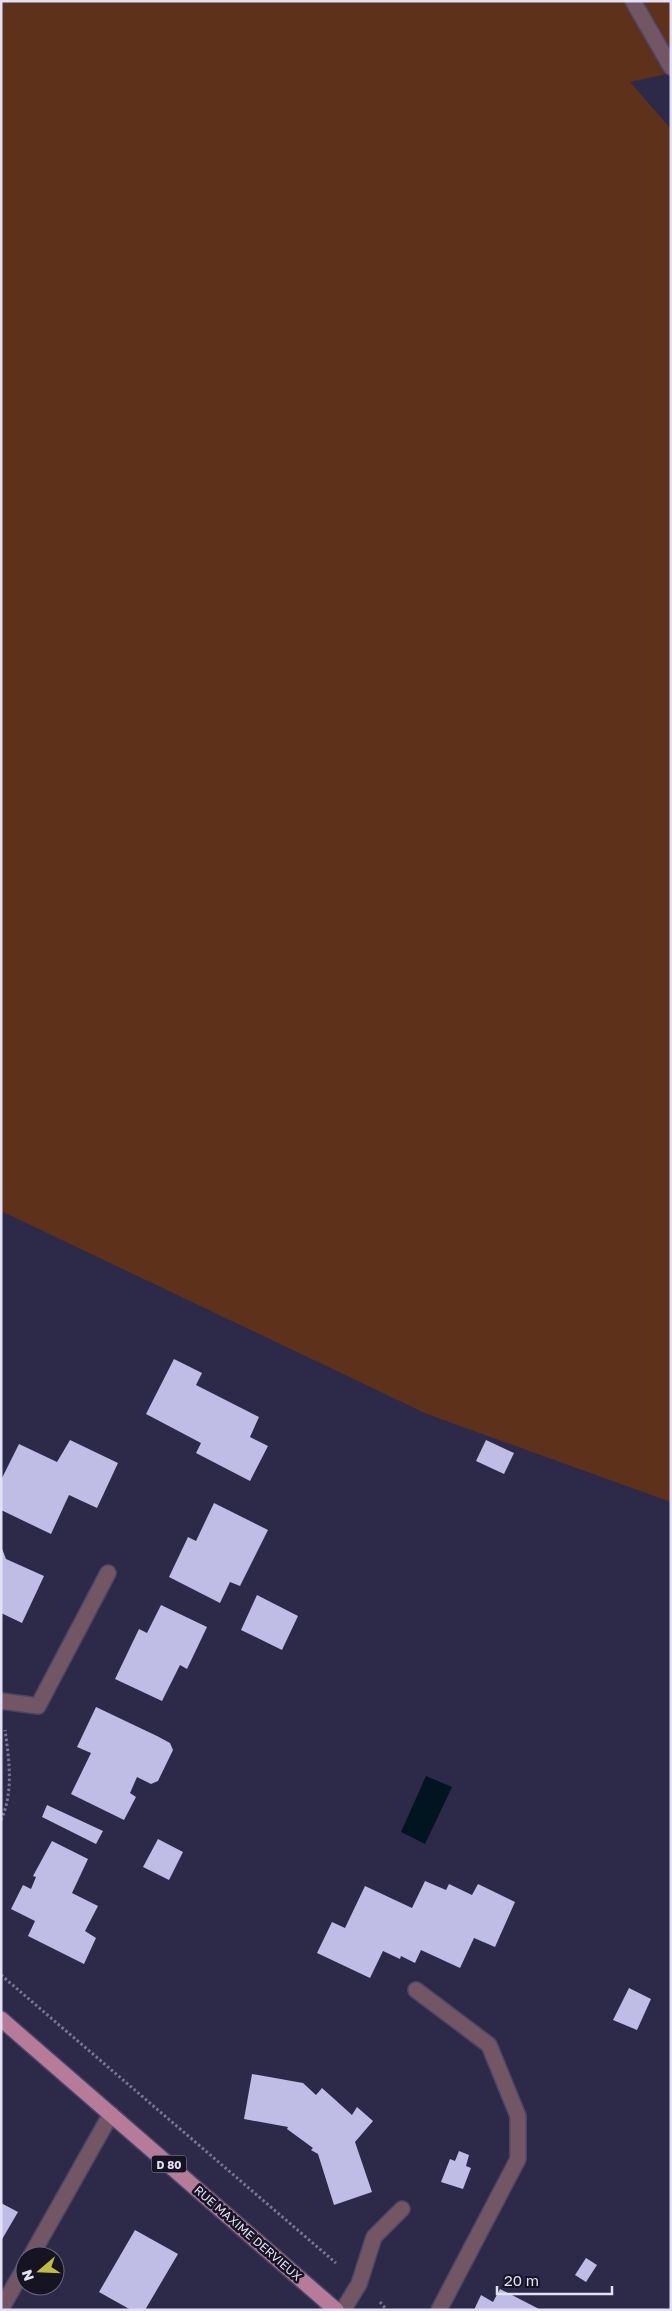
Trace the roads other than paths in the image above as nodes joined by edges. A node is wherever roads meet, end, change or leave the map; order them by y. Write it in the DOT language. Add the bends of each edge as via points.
graph roads {
  1 [pos="633,1"];
  2 [pos="671,67"];
  3 [pos="108,1574"];
  4 [pos="1,1701"];
  5 [pos="416,1990"];
  6 [pos="1,2019"];
  7 [pos="111,2114"];
  8 [pos="402,2209"];
  9 [pos="37,2246"];
  10 [pos="15,2288"];
  11 [pos="6,2306"];
  12 [pos="336,2310"];
  13 [pos="343,2310"];
  14 [pos="439,2310"];
  1 -- 2 [label="street"];
  3 -- 4 [label="street" via="38,1706"];
  5 -- 14 [label="street" via="489,2046 518,2116 518,2158"];
  6 -- 7 [label="main road, RUE MAXIME DERVIEUX / D 80"];
  7 -- 9 [label="street"];
  7 -- 12 [label="main road, RUE MAXIME DERVIEUX / D 80"];
  8 -- 13 [label="street" via="374,2237 359,2284"];
  10 -- 11 [label="street"];
}
